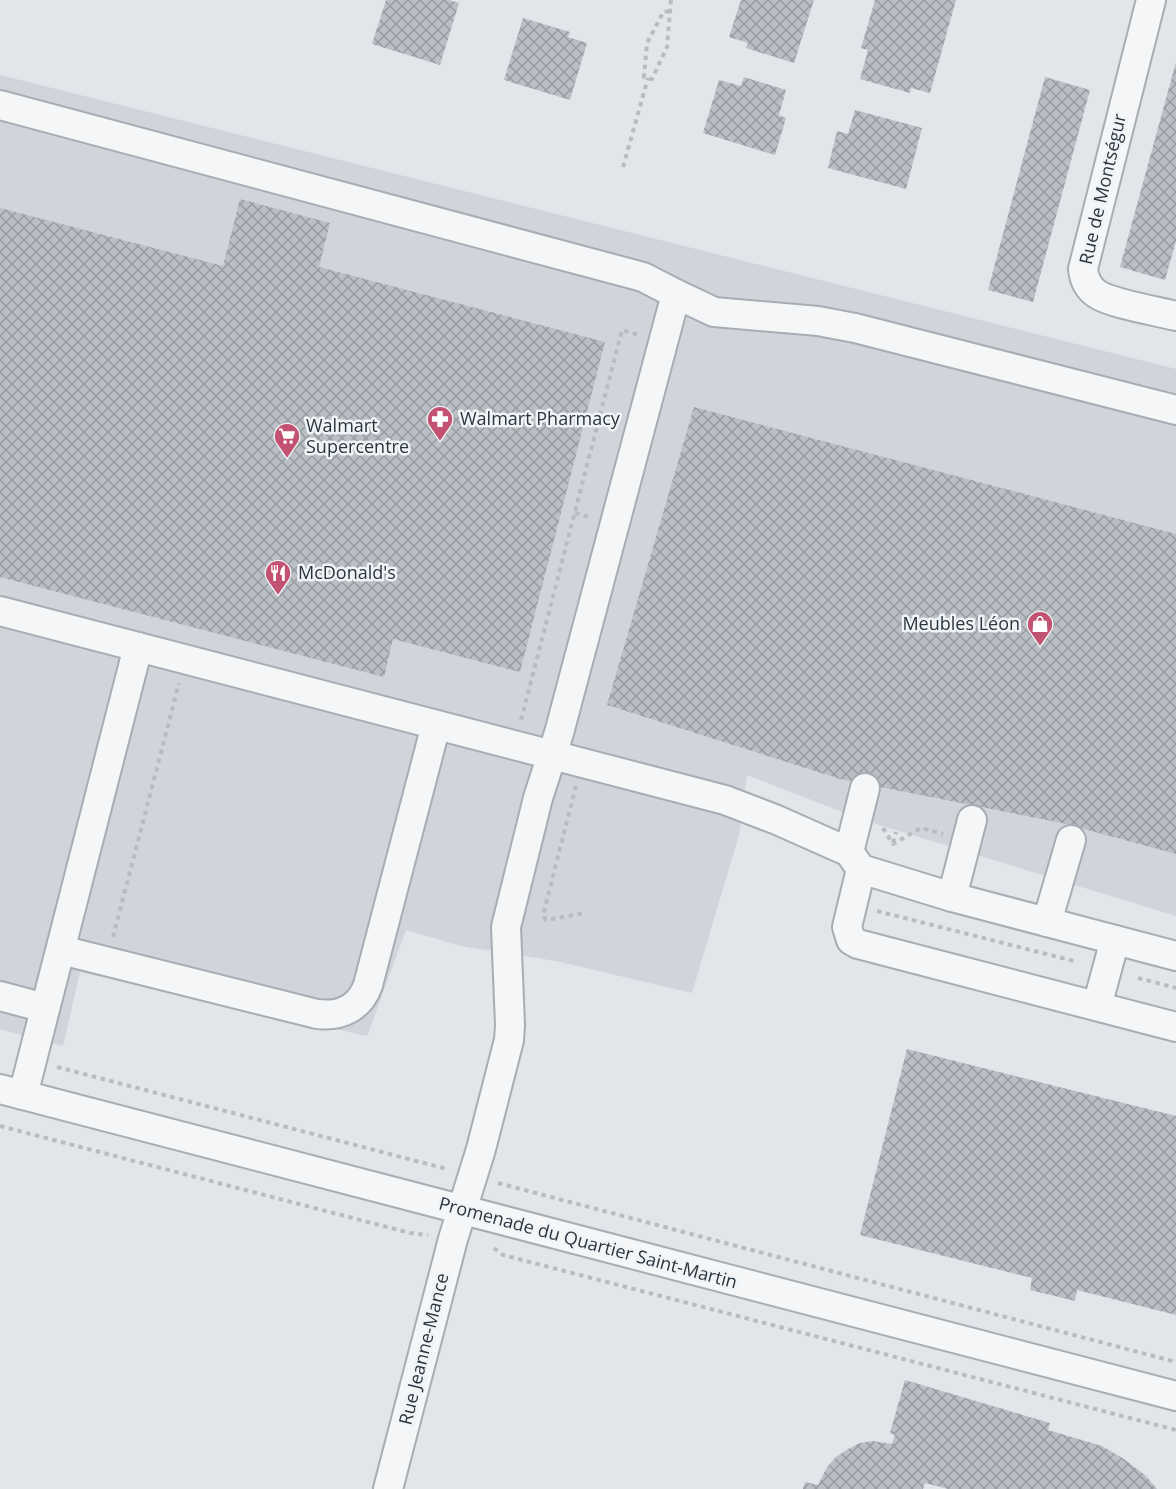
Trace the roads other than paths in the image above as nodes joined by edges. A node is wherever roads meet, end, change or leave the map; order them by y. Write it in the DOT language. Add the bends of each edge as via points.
graph roads {
  1 [pos="1151,0"];
  2 [pos="0,105"];
  3 [pos="676,294"];
  4 [pos="1176,316"];
  5 [pos="1176,410"];
  6 [pos="0,611"];
  7 [pos="138,647"];
  8 [pos="436,725"];
  9 [pos="553,755"];
  10 [pos="865,788"];
  11 [pos="972,820"];
  12 [pos="1071,840"];
  13 [pos="855,860"];
  14 [pos="951,897"];
  15 [pos="1047,922"];
  16 [pos="1115,940"];
  17 [pos="61,950"];
  18 [pos="1176,956"];
  19 [pos="0,996"];
  20 [pos="1097,1006"];
  21 [pos="45,1008"];
  22 [pos="1176,1027"];
  23 [pos="11,1092"];
  24 [pos="461,1210"];
  25 [pos="1176,1396"];
  26 [pos="388,1489"];
  1 -- 4 [label="street, Rue de Montségur" via="1083,269 1086,283 1105,298"];
  2 -- 3 [label="street" via="643,277"];
  3 -- 5 [label="street" via="714,312 855,328"];
  3 -- 9 [label="street, Rue Jeanne-Mance"];
  6 -- 7 [label="street"];
  7 -- 8 [label="street"];
  7 -- 17 [label="street"];
  8 -- 9 [label="street"];
  8 -- 17 [label="street" via="369,985 362,999 347,1010 334,1015 317,1014"];
  9 -- 13 [label="street" via="747,808"];
  9 -- 24 [label="street, Rue Jeanne-Mance" via="538,798 506,927 509,1040"];
  10 -- 13 [label="street"];
  11 -- 14 [label="street"];
  12 -- 15 [label="street"];
  13 -- 14 [label="street"];
  13 -- 20 [label="street" via="847,927 851,940"];
  14 -- 15 [label="street"];
  15 -- 16 [label="street"];
  16 -- 18 [label="street"];
  16 -- 20 [label="street"];
  17 -- 21 [label="street"];
  19 -- 21 [label="street"];
  20 -- 22 [label="street"];
  21 -- 23 [label="street"];
  23 -- 24 [label="street, Promenade du Quartier Saint-Martin"];
  24 -- 25 [label="street, Promenade du Quartier Saint-Martin"];
  24 -- 26 [label="street, Rue Jeanne-Mance"];
}
